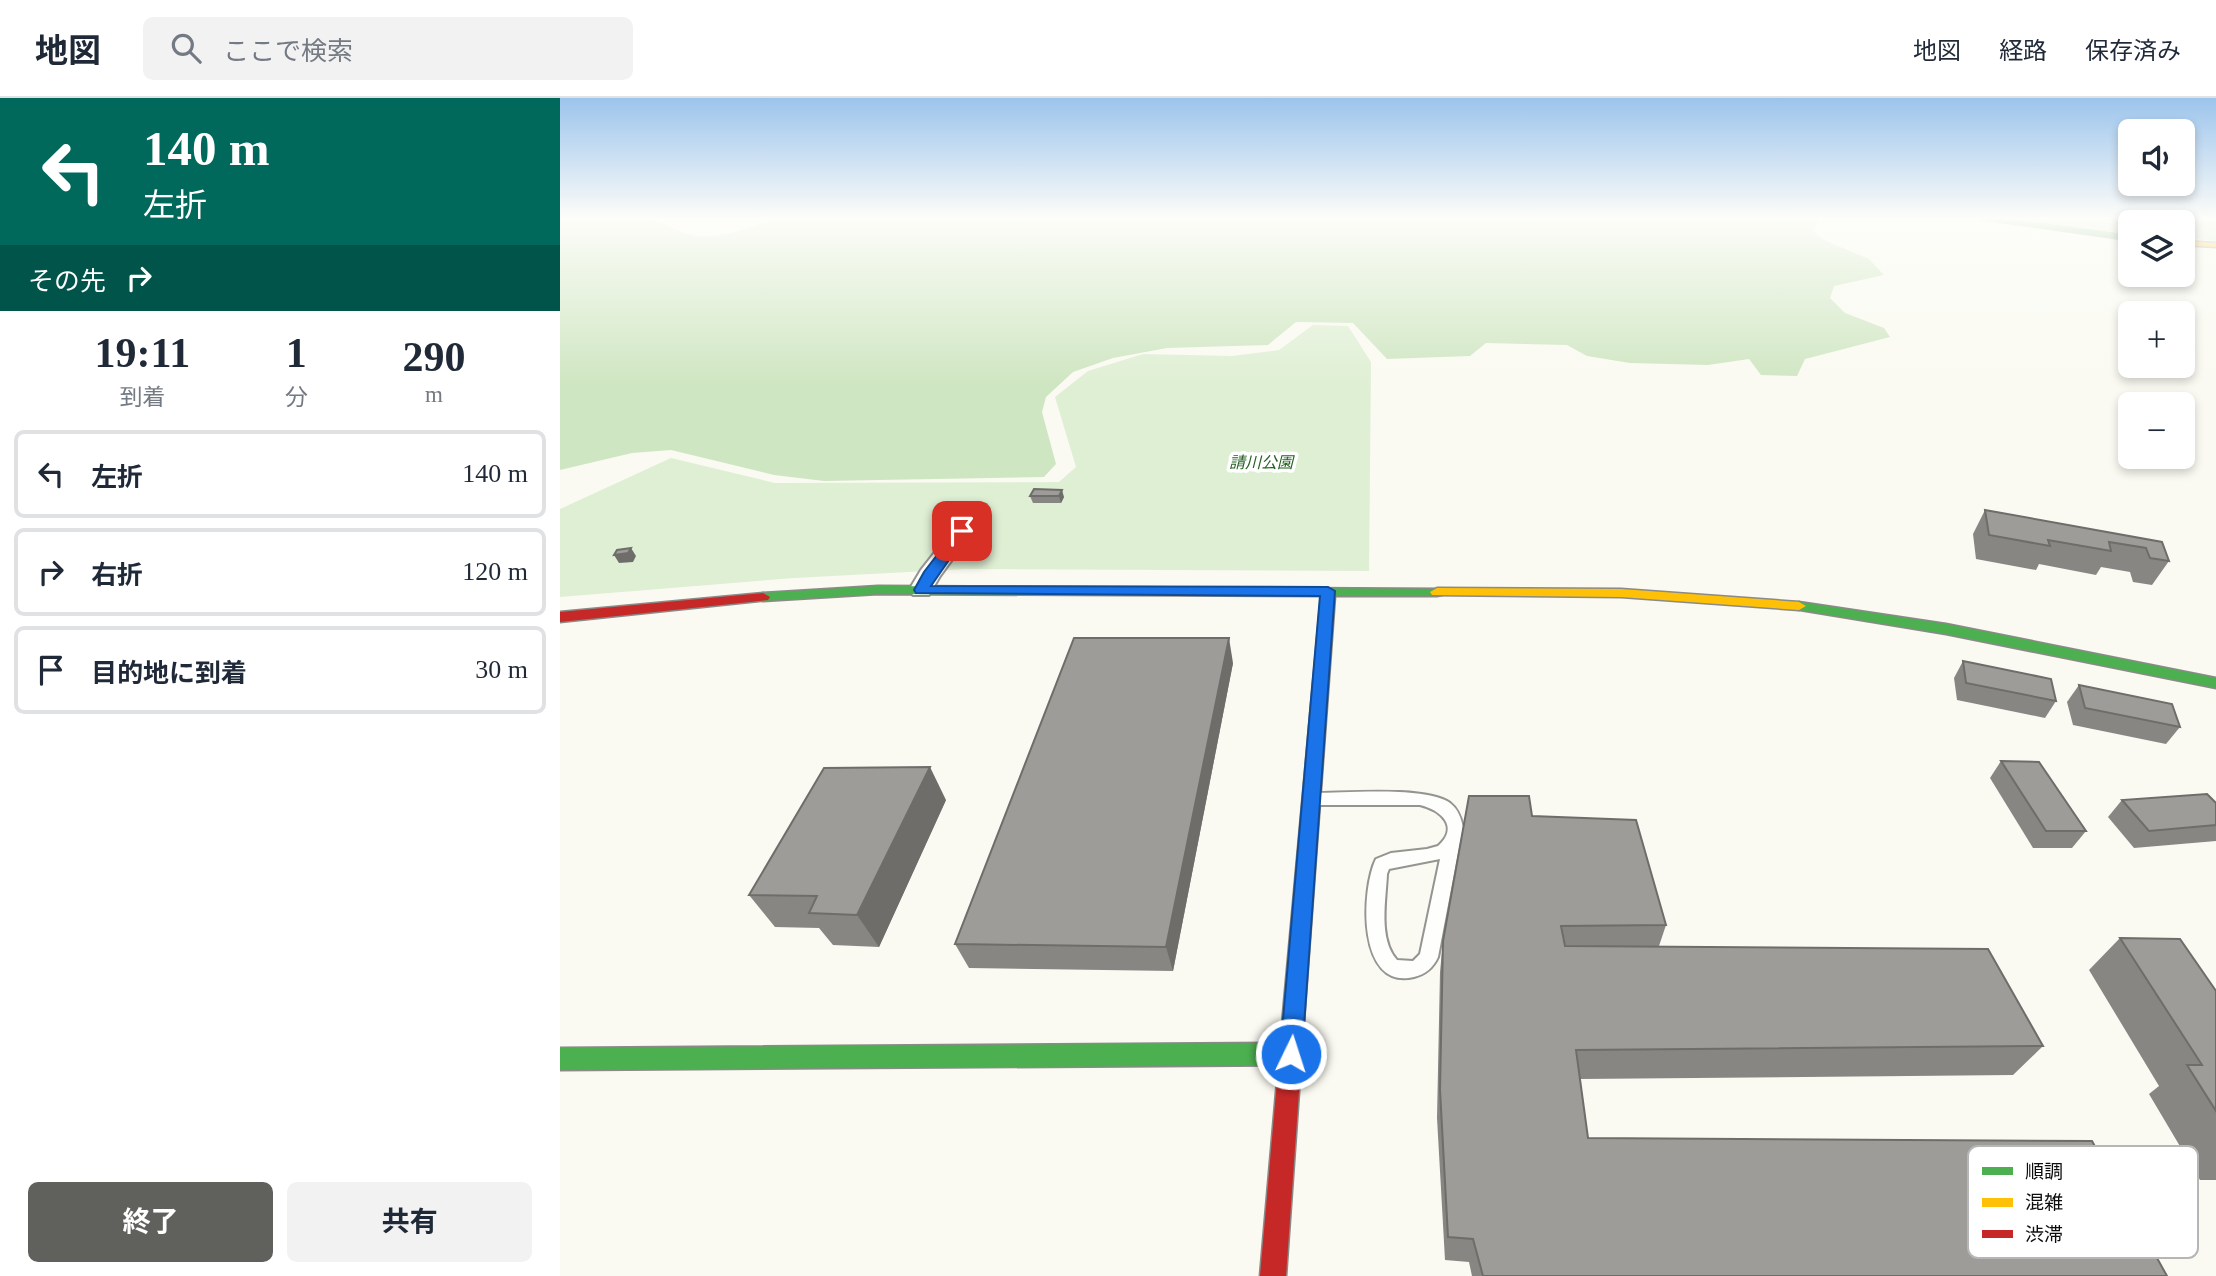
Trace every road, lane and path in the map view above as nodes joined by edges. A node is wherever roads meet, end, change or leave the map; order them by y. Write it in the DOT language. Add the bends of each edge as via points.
graph roads {
  1 [pos="979,509"];
  2 [pos="921,590"];
  3 [pos="1328,591"];
  4 [pos="561,618"];
  5 [pos="2216,683"];
  6 [pos="1311,799"];
  7 [pos="1451,844"];
  8 [pos="1291,1054"];
  9 [pos="560,1059"];
  10 [pos="1273,1276"];
  1 -- 2 [label="street"];
  2 -- 3 [label="street"];
  2 -- 4 [label="street" via="774,596"];
  3 -- 5 [label="street" via="1598,592 1784,604 1902,622"];
  3 -- 6 [label="street"];
  6 -- 7 [label="lane" via="1437,802 1454,818"];
  6 -- 8 [label="street"];
  7 -- 7 [label="lane" via="1430,957 1414,970 1397,970 1386,964 1379,952 1378,874 1382,864 1437,855"];
  8 -- 9 [label="street"];
  8 -- 10 [label="street"];
}
